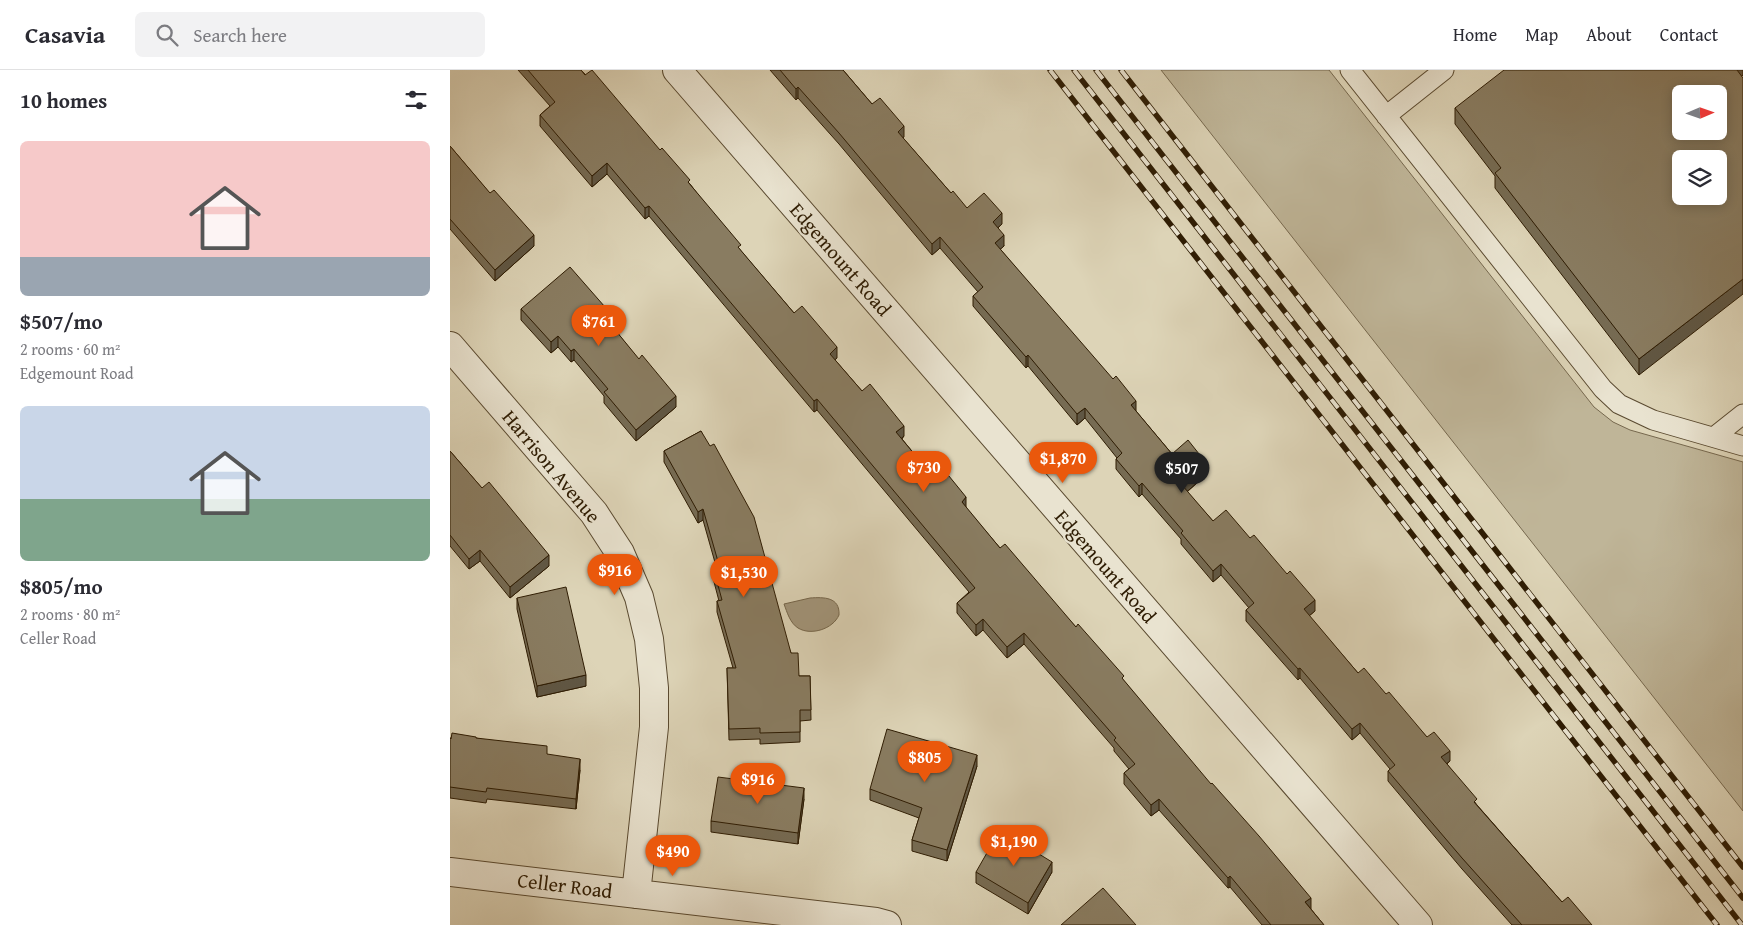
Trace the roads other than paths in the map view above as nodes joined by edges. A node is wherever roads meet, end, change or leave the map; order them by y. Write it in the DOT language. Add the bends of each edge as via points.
graph roads {
  1 [pos="677,70"];
  2 [pos="1350,70"];
  3 [pos="1444,70"];
  4 [pos="1386,116"];
  5 [pos="450,346"];
  6 [pos="1743,414"];
  7 [pos="1714,437"];
  8 [pos="1743,446"];
  9 [pos="450,872"];
  10 [pos="636,894"];
  11 [pos="888,925"];
  12 [pos="1418,925"];
  1 -- 12 [label="street, Edgemount Road"];
  2 -- 4 [label="lane"];
  3 -- 4 [label="lane"];
  4 -- 7 [label="lane" via="1603,390 1619,404 1652,420"];
  5 -- 10 [label="street, Harrison Avenue" via="594,513 620,553 638,597 649,639 654,718"];
  6 -- 7 [label="lane"];
  7 -- 8 [label="lane"];
  9 -- 10 [label="street, Celler Road"];
  10 -- 11 [label="street, Celler Road"];
}
